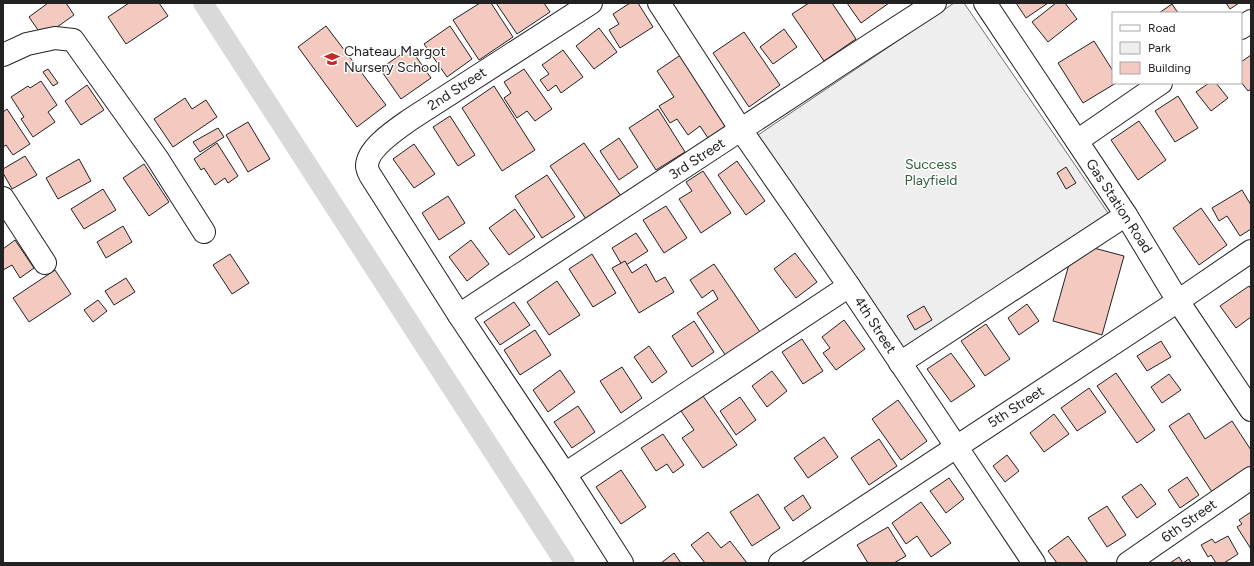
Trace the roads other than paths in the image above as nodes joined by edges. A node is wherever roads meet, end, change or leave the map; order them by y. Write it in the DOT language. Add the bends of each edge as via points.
graph roads {
  1 [pos="591,3"];
  2 [pos="659,3"];
  3 [pos="935,3"];
  4 [pos="985,3"];
  5 [pos="1251,21"];
  6 [pos="1242,27"];
  7 [pos="3,54"];
  8 [pos="1160,84"];
  9 [pos="741,130"];
  10 [pos="1077,141"];
  11 [pos="3,198"];
  12 [pos="1126,215"];
  13 [pos="204,232"];
  14 [pos="1251,251"];
  15 [pos="45,263"];
  16 [pos="849,286"];
  17 [pos="1178,301"];
  18 [pos="459,315"];
  19 [pos="900,363"];
  20 [pos="1251,410"];
  21 [pos="956,447"];
  22 [pos="565,474"];
  23 [pos="1251,478"];
  24 [pos="622,563"];
  25 [pos="780,563"];
  26 [pos="1034,563"];
  27 [pos="1128,563"];
  1 -- 18 [label="street, 2nd Street" via="410,119 386,136 370,158 367,167 370,175"];
  2 -- 9 [label="street"];
  3 -- 9 [label="street, 3rd Street"];
  4 -- 10 [label="street, Gas Station Road"];
  5 -- 6 [label="street"];
  7 -- 13 [label="street" via="27,44 55,38 73,40 157,158"];
  8 -- 10 [label="street"];
  9 -- 16 [label="street"];
  9 -- 18 [label="street, 3rd Street"];
  10 -- 12 [label="street, Gas Station Road"];
  11 -- 15 [label="street"];
  12 -- 17 [label="street, Gas Station Road"];
  12 -- 19 [label="street, 4th Street"];
  14 -- 17 [label="street, 5th Street"];
  16 -- 19 [label="street, 4th Street"];
  16 -- 22 [label="street, 4th Street"];
  17 -- 20 [label="street, Gas Station Road"];
  17 -- 21 [label="street, 5th Street"];
  18 -- 22 [label="street"];
  19 -- 21 [label="street"];
  21 -- 25 [label="street, 5th Street"];
  21 -- 26 [label="street"];
  22 -- 24 [label="street"];
  23 -- 27 [label="street, 6th Street"];
}
